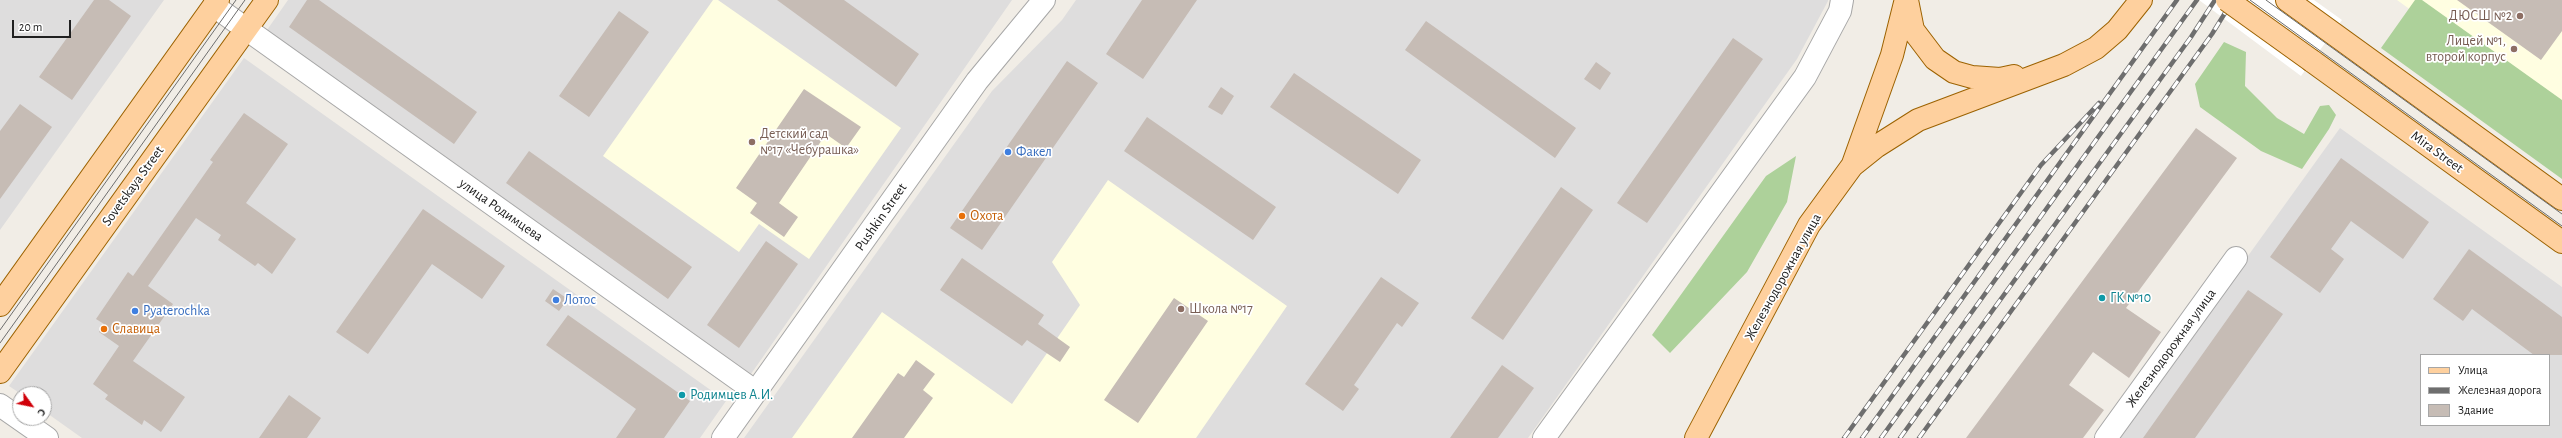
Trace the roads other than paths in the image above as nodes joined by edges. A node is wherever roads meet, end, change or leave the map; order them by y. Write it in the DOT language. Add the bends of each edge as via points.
graph roads {
  1 [pos="267,0"];
  2 [pos="1044,0"];
  3 [pos="1842,0"];
  4 [pos="1906,0"];
  5 [pos="2141,0"];
  6 [pos="2227,0"];
  7 [pos="2287,0"];
  8 [pos="216,3"];
  9 [pos="246,28"];
  10 [pos="2064,65"];
  11 [pos="1852,166"];
  12 [pos="2562,199"];
  13 [pos="2562,242"];
  14 [pos="2236,258"];
  15 [pos="0,305"];
  16 [pos="0,372"];
  17 [pos="756,392"];
  18 [pos="0,405"];
  19 [pos="47,438"];
  20 [pos="723,438"];
  21 [pos="1544,438"];
  22 [pos="1696,438"];
  23 [pos="2106,438"];
  1 -- 9 [label="main road, Sovetskaya Street"];
  2 -- 17 [label="street, Pushkin Street" via="977,81"];
  3 -- 21 [label="street" via="1840,11 1805,77"];
  4 -- 10 [label="main road" via="1913,30 1923,46 1935,59 1954,72 1972,77 2000,79"];
  4 -- 11 [label="main road" via="1890,61"];
  5 -- 10 [label="main road, Железнодорожная улица" via="2117,30 2096,48"];
  6 -- 13 [label="main road, Mira Street, bridge"];
  7 -- 12 [label="main road"];
  8 -- 9 [label="street, улица Родимцева"];
  8 -- 15 [label="main road"];
  9 -- 16 [label="main road, Sovetskaya Street"];
  9 -- 17 [label="street, улица Родимцева"];
  10 -- 11 [label="main road, Железнодорожная улица" via="1918,120 1877,146"];
  11 -- 22 [label="main road, Железнодорожная улица" via="1809,224"];
  14 -- 23 [label="street, Железнодорожная улица"];
  17 -- 20 [label="street, Pushkin Street"];
  18 -- 19 [label="street"];
}
